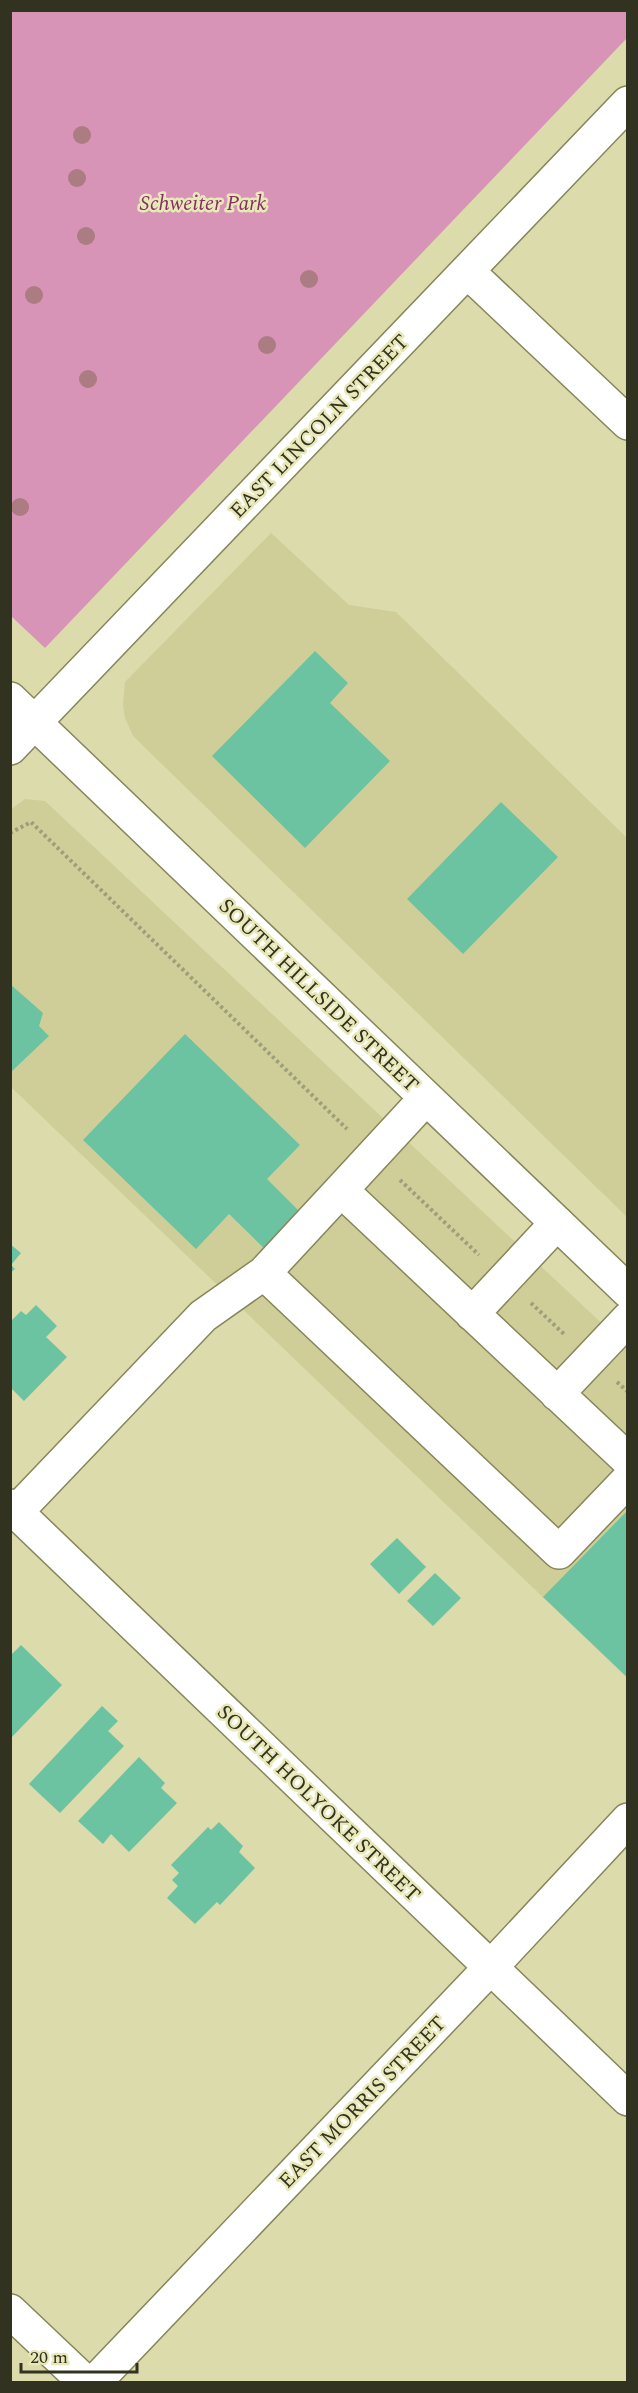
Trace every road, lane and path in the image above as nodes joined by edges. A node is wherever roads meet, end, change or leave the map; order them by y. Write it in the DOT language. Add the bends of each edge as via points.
graph roads {
  1 [pos="627,103"];
  2 [pos="467,271"];
  3 [pos="627,423"];
  4 [pos="10,699"];
  5 [pos="35,723"];
  6 [pos="10,748"];
  7 [pos="10,833"];
  8 [pos="426,1098"];
  9 [pos="374,1155"];
  10 [pos="341,1190"];
  11 [pos="557,1223"];
  12 [pos="264,1273"];
  13 [pos="505,1279"];
  14 [pos="627,1291"];
  15 [pos="472,1314"];
  16 [pos="627,1319"];
  17 [pos="590,1358"];
  18 [pos="627,1392"];
  19 [pos="557,1394"];
  20 [pos="627,1460"];
  21 [pos="627,1480"];
  22 [pos="13,1509"];
  23 [pos="627,1820"];
  24 [pos="490,1968"];
  25 [pos="627,2099"];
  26 [pos="10,2311"];
  27 [pos="85,2382"];
  28 [pos="96,2382"];
  1 -- 2 [label="street, EAST LINCOLN STREET"];
  2 -- 3 [label="street"];
  2 -- 5 [label="street, EAST LINCOLN STREET"];
  4 -- 5 [label="street, SOUTH HILLSIDE STREET"];
  5 -- 6 [label="street, EAST LINCOLN STREET"];
  5 -- 8 [label="street, SOUTH HILLSIDE STREET"];
  7 -- 9 [label="path" via="31,822"];
  8 -- 9 [label="street"];
  8 -- 11 [label="street, SOUTH HILLSIDE STREET"];
  9 -- 10 [label="street"];
  9 -- 13 [label="path"];
  10 -- 12 [label="street"];
  10 -- 15 [label="street"];
  11 -- 13 [label="street"];
  11 -- 14 [label="street, SOUTH HILLSIDE STREET"];
  12 -- 21 [label="street" via="559,1552"];
  12 -- 22 [label="street" via="203,1316"];
  13 -- 15 [label="street"];
  13 -- 17 [label="path"];
  15 -- 19 [label="street"];
  16 -- 17 [label="street"];
  17 -- 18 [label="path"];
  17 -- 19 [label="street"];
  19 -- 20 [label="street"];
  22 -- 24 [label="street, SOUTH HOLYOKE STREET"];
  23 -- 24 [label="street, EAST MORRIS STREET"];
  24 -- 25 [label="street, SOUTH HOLYOKE STREET"];
  24 -- 28 [label="street, EAST MORRIS STREET"];
  26 -- 27 [label="street"];
}
